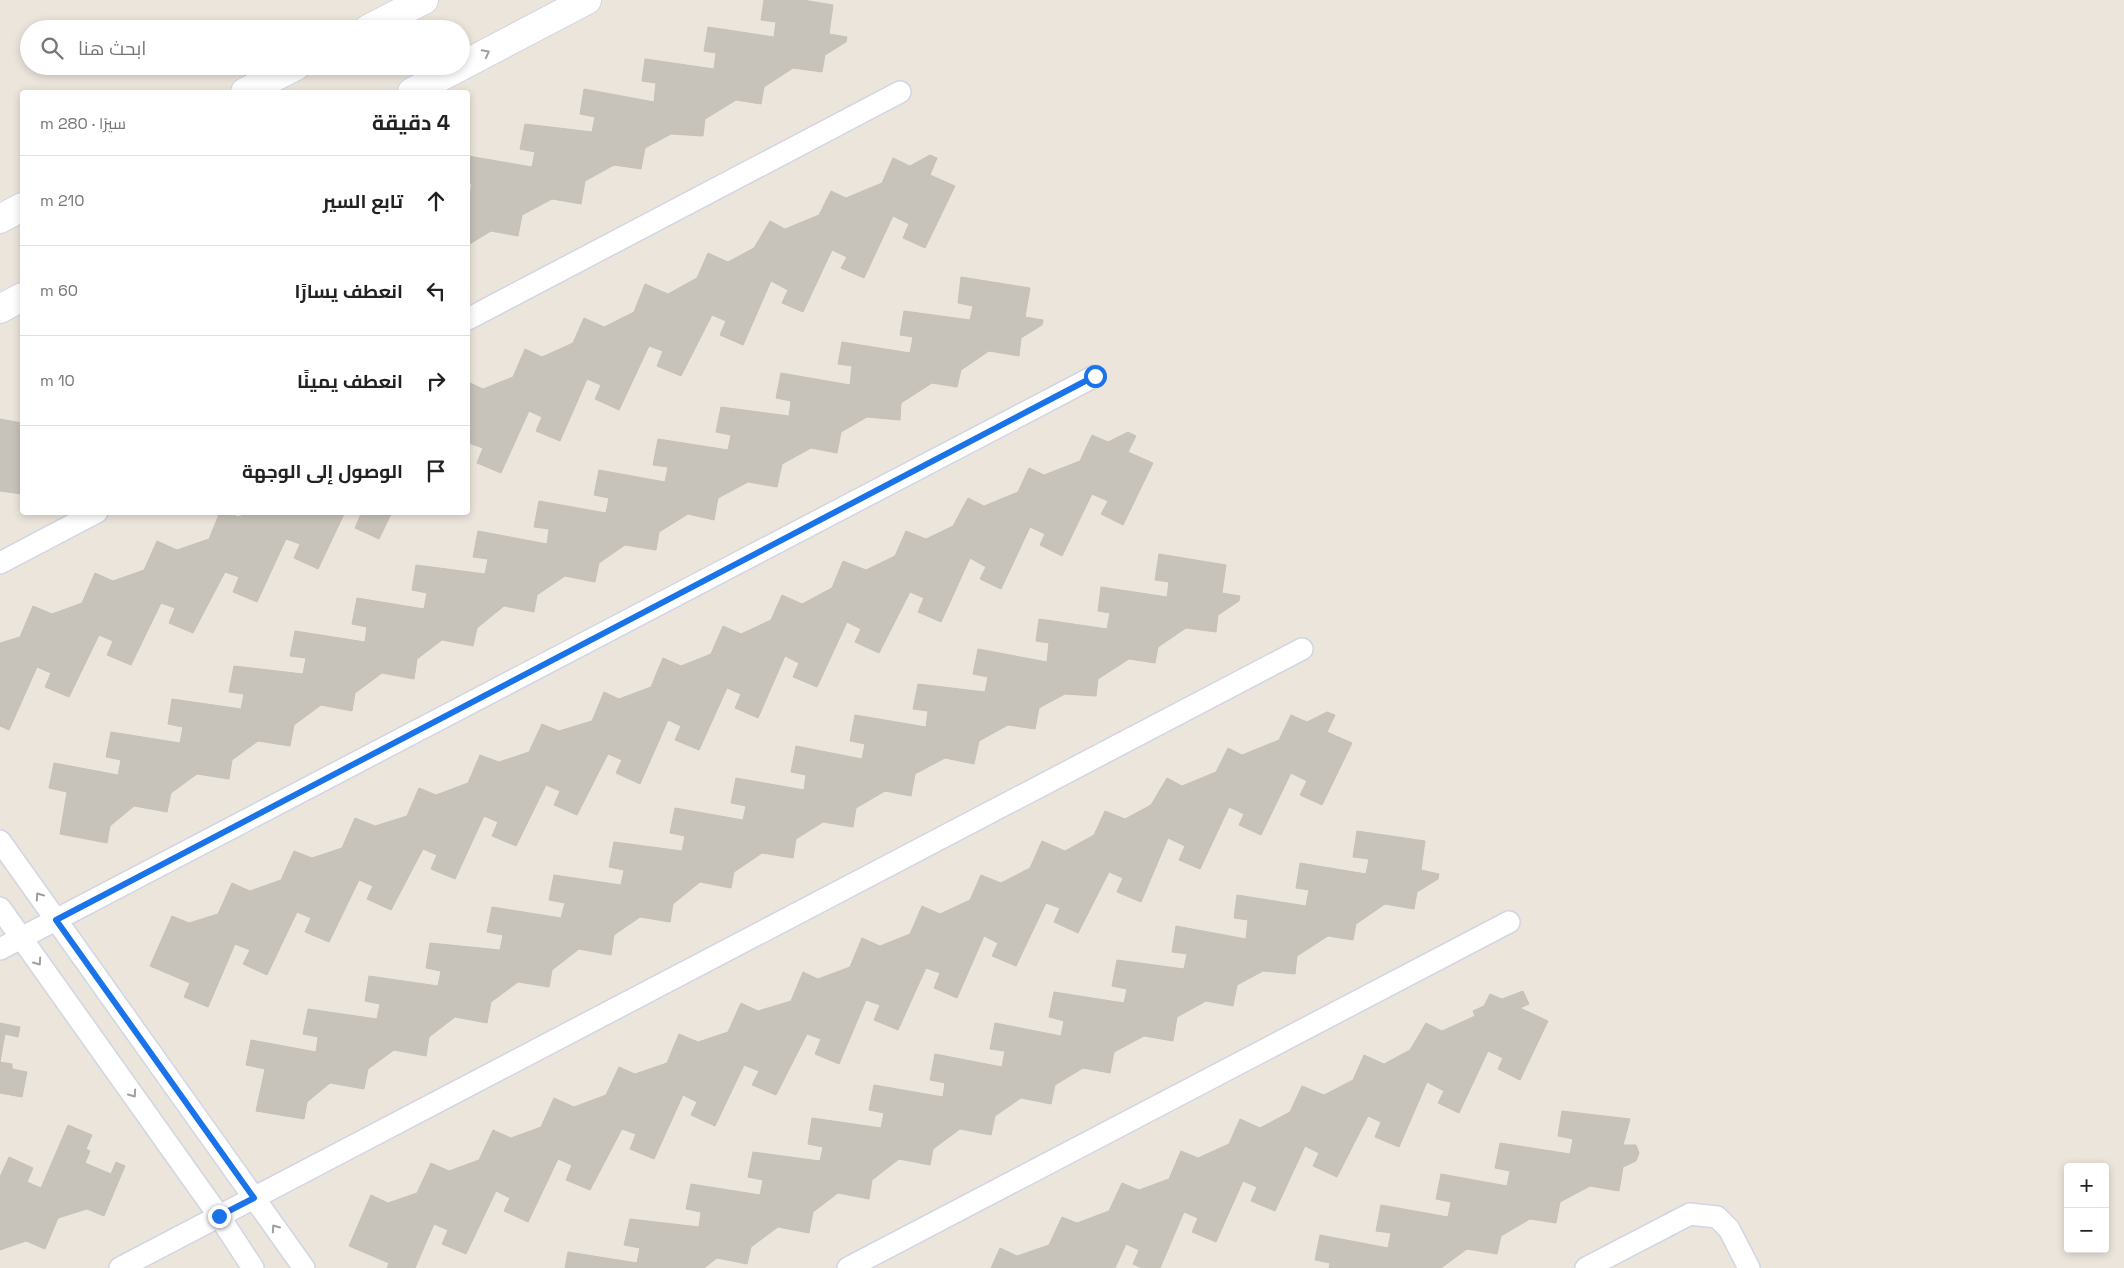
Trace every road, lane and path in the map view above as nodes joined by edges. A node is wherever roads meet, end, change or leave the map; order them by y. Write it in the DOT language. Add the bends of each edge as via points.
graph roads {
  1 [pos="424,0"];
  2 [pos="587,0"];
  3 [pos="385,20"];
  4 [pos="470,62"];
  5 [pos="278,75"];
  6 [pos="444,75"];
  7 [pos="249,90"];
  8 [pos="416,90"];
  9 [pos="900,92"];
  10 [pos="20,208"];
  11 [pos="0,219"];
  12 [pos="20,298"];
  13 [pos="0,309"];
  14 [pos="470,318"];
  15 [pos="1095,376"];
  16 [pos="91,515"];
  17 [pos="0,563"];
  18 [pos="1302,649"];
  19 [pos="0,841"];
  20 [pos="0,908"];
  21 [pos="56,920"];
  22 [pos="1509,922"];
  23 [pos="22,938"];
  24 [pos="0,949"];
  25 [pos="254,1198"];
  26 [pos="219,1216"];
  27 [pos="120,1268"];
  28 [pos="254,1268"];
  29 [pos="304,1268"];
  30 [pos="848,1268"];
  31 [pos="1586,1268"];
  32 [pos="1748,1268"];
  1 -- 3 [label="street"];
  4 -- 2 [label="street, one-way"];
  5 -- 7 [label="street"];
  8 -- 6 [label="street, one-way"];
  9 -- 14 [label="lane"];
  10 -- 11 [label="street"];
  12 -- 13 [label="street"];
  15 -- 21 [label="lane"];
  16 -- 17 [label="lane"];
  18 -- 25 [label="lane"];
  21 -- 19 [label="lane, one-way"];
  20 -- 23 [label="lane"];
  21 -- 23 [label="lane"];
  21 -- 25 [label="lane"];
  22 -- 30 [label="lane"];
  23 -- 24 [label="lane"];
  23 -- 26 [label="lane, one-way"];
  25 -- 26 [label="lane"];
  29 -- 25 [label="lane, one-way"];
  26 -- 27 [label="lane"];
  26 -- 28 [label="lane"];
  31 -- 32 [label="lane" via="1690,1214 1716,1217 1729,1229"];
}
